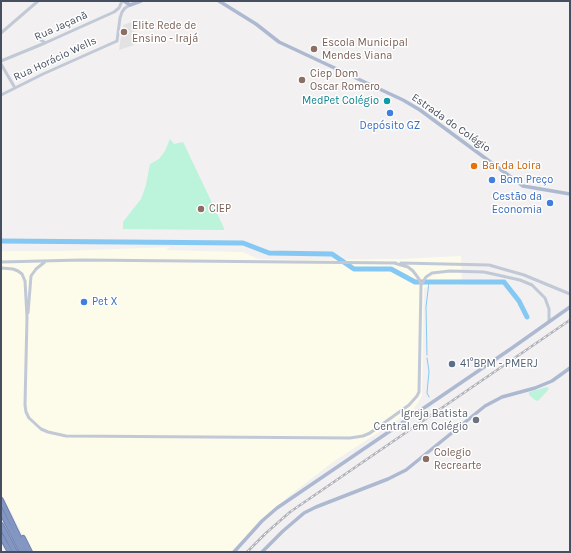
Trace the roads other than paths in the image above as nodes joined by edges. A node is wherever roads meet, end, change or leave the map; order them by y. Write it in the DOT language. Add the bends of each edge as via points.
graph roads {
  1 [pos="38,1"];
  2 [pos="123,1"];
  3 [pos="141,1"];
  4 [pos="219,1"];
  5 [pos="130,5"];
  6 [pos="118,9"];
  7 [pos="114,12"];
  8 [pos="122,12"];
  9 [pos="120,18"];
  10 [pos="1,33"];
  11 [pos="38,33"];
  12 [pos="46,43"];
  13 [pos="1,61"];
  14 [pos="1,64"];
  15 [pos="15,88"];
  16 [pos="1,95"];
  17 [pos="570,194"];
  18 [pos="47,261"];
  19 [pos="1,262"];
  20 [pos="394,263"];
  21 [pos="480,264"];
  22 [pos="494,266"];
  23 [pos="1,268"];
  24 [pos="480,271"];
  25 [pos="493,273"];
  26 [pos="422,283"];
  27 [pos="570,294"];
  28 [pos="570,307"];
  29 [pos="27,317"];
  30 [pos="549,321"];
  31 [pos="570,370"];
  32 [pos="1,500"];
  33 [pos="1,511"];
  34 [pos="10,518"];
  35 [pos="1,525"];
  36 [pos="1,536"];
  37 [pos="10,552"];
  38 [pos="15,552"];
  39 [pos="22,552"];
  40 [pos="26,552"];
  41 [pos="30,552"];
  42 [pos="234,552"];
  43 [pos="262,552"];
  1 -- 10 [label="street"];
  2 -- 5 [label="main road"];
  2 -- 6 [label="street, Rua Jaçanã"];
  3 -- 5 [label="main road"];
  4 -- 17 [label="main road, Estrada do Colégio" via="279,42 420,110 521,185"];
  5 -- 8 [label="street"];
  6 -- 7 [label="street, Rua Jaçanã"];
  6 -- 8 [label="street"];
  7 -- 9 [label="street"];
  7 -- 12 [label="street, Rua Jaçanã"];
  8 -- 9 [label="street"];
  9 -- 15 [label="street, Rua Horácio Wells" via="117,41"];
  11 -- 12 [label="street" via="40,39"];
  12 -- 13 [label="street, Rua Jaçanã"];
  14 -- 15 [label="street"];
  15 -- 16 [label="street, Rua Horácio Wells"];
  18 -- 19 [label="street"];
  18 -- 20 [label="street"];
  18 -- 29 [label="street" via="31,276"];
  20 -- 21 [label="street"];
  20 -- 26 [label="street" via="408,267"];
  21 -- 22 [label="street"];
  21 -- 24 [label="street"];
  22 -- 25 [label="street"];
  22 -- 27 [label="street"];
  23 -- 29 [label="street" via="13,268 24,278"];
  24 -- 25 [label="street"];
  24 -- 26 [label="street" via="437,272 429,275"];
  25 -- 30 [label="street" via="526,282 542,293 548,304"];
  26 -- 29 [label="street" via="419,392 409,405 370,433 350,438 66,436 48,432 34,424 26,412"];
  28 -- 30 [label="main road"];
  30 -- 42 [label="main road" via="277,508"];
  31 -- 43 [label="main road" via="543,385 493,401 406,470 304,513"];
  32 -- 34 [label="highway"];
  32 -- 39 [label="highway"];
  33 -- 39 [label="highway"];
  34 -- 40 [label="highway"];
  34 -- 41 [label="highway" via="16,524"];
  35 -- 38 [label="highway"];
  36 -- 37 [label="highway"];
}
